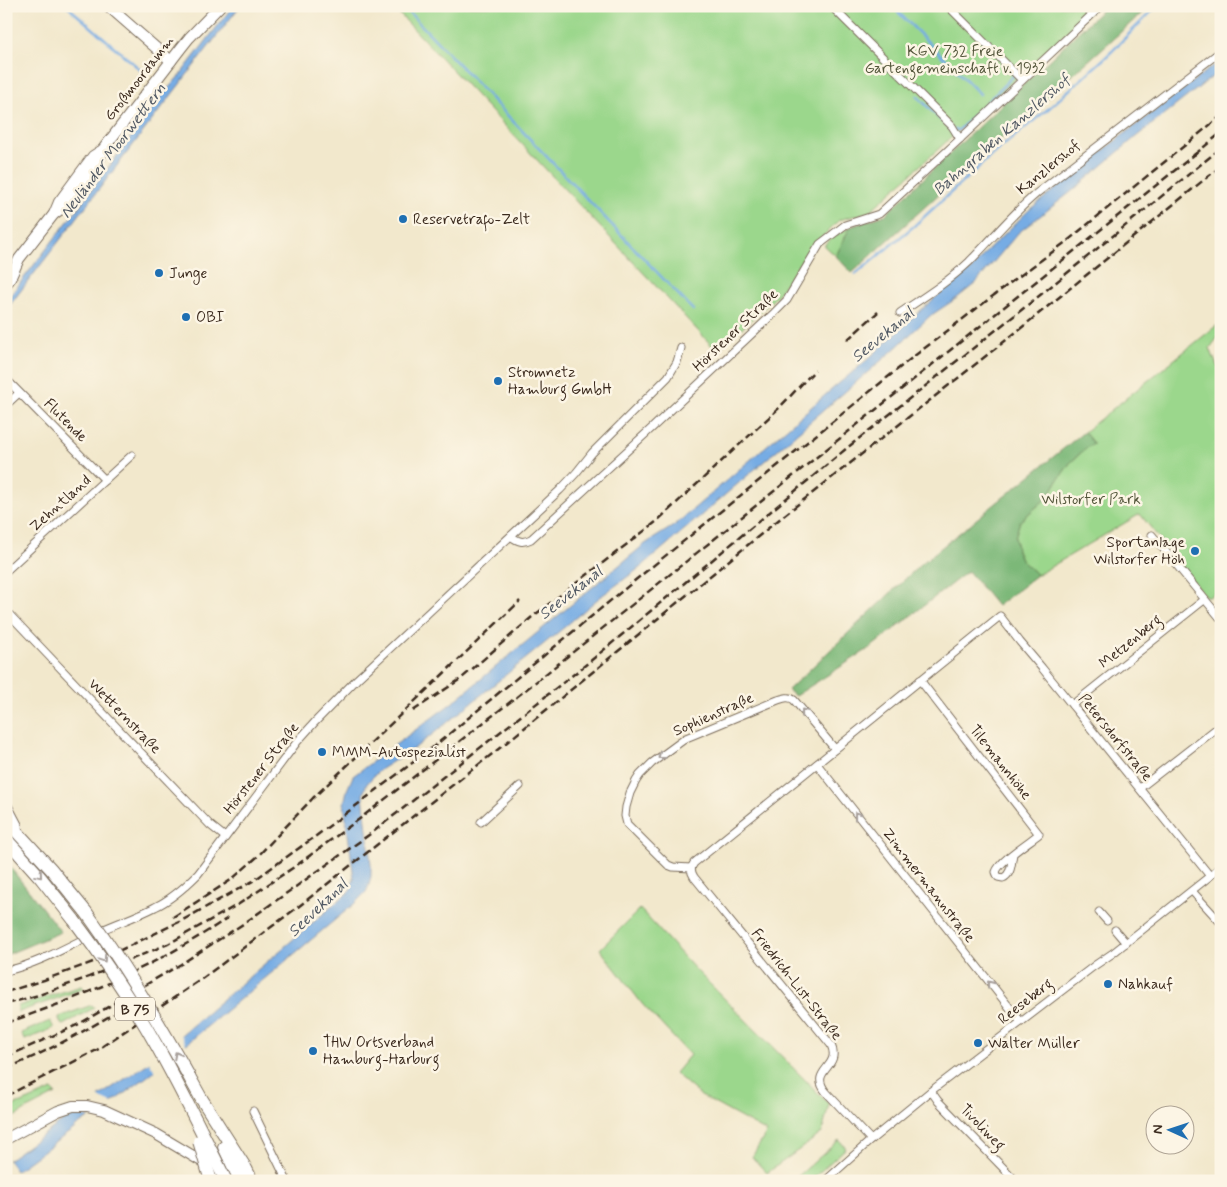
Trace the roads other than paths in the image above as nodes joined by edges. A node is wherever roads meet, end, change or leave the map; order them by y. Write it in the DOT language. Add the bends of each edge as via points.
graph roads {
  1 [pos="108,6"];
  2 [pos="220,6"];
  3 [pos="831,6"];
  4 [pos="948,6"];
  5 [pos="1101,6"];
  6 [pos="1221,51"];
  7 [pos="171,61"];
  8 [pos="1022,80"];
  9 [pos="957,134"];
  10 [pos="104,148"];
  11 [pos="68,190"];
  12 [pos="68,203"];
  13 [pos="54,214"];
  14 [pos="19,259"];
  15 [pos="6,268"];
  16 [pos="6,284"];
  17 [pos="900,312"];
  18 [pos="681,348"];
  19 [pos="6,379"];
  20 [pos="19,393"];
  21 [pos="6,404"];
  22 [pos="132,455"];
  23 [pos="105,480"];
  24 [pos="1152,535"];
  25 [pos="511,536"];
  26 [pos="6,571"];
  27 [pos="1204,600"];
  28 [pos="6,611"];
  29 [pos="1221,620"];
  30 [pos="920,680"];
  31 [pos="1072,705"];
  32 [pos="1221,725"];
  33 [pos="835,749"];
  34 [pos="817,764"];
  35 [pos="520,786"];
  36 [pos="1140,788"];
  37 [pos="6,807"];
  38 [pos="6,820"];
  39 [pos="481,822"];
  40 [pos="23,836"];
  41 [pos="225,837"];
  42 [pos="6,838"];
  43 [pos="1012,854"];
  44 [pos="1221,866"];
  45 [pos="691,868"];
  46 [pos="1210,876"];
  47 [pos="1192,891"];
  48 [pos="1099,912"];
  49 [pos="1107,921"];
  50 [pos="1221,923"];
  51 [pos="1115,930"];
  52 [pos="1126,944"];
  53 [pos="6,971"];
  54 [pos="1021,1022"];
  55 [pos="931,1091"];
  56 [pos="201,1098"];
  57 [pos="187,1103"];
  58 [pos="252,1111"];
  59 [pos="6,1139"];
  60 [pos="871,1140"];
  61 [pos="177,1146"];
  62 [pos="211,1181"];
  63 [pos="218,1181"];
  64 [pos="227,1181"];
  65 [pos="240,1181"];
  66 [pos="252,1181"];
  67 [pos="287,1181"];
  68 [pos="825,1181"];
  69 [pos="1016,1181"];
  1 -- 7 [label="main road"];
  2 -- 7 [label="main road, Großmoordamm"];
  3 -- 9 [label="street"];
  4 -- 8 [label="street"];
  5 -- 8 [label="street, Hörstener Straße"];
  6 -- 17 [label="street, Kanzlershof" via="1037,193 956,273"];
  7 -- 10 [label="main road, Großmoordamm"];
  8 -- 9 [label="street, Hörstener Straße"];
  9 -- 25 [label="street, Hörstener Straße" via="879,214 845,225 820,244 787,300 536,534 522,542"];
  10 -- 11 [label="main road, Großmoordamm" via="93,156"];
  10 -- 12 [label="main road, Großmoordamm"];
  11 -- 12 [label="main road"];
  11 -- 13 [label="main road, Großmoordamm"];
  12 -- 13 [label="main road, Großmoordamm"];
  13 -- 14 [label="main road, Großmoordamm"];
  14 -- 15 [label="main road, Großmoordamm"];
  14 -- 16 [label="main road, Großmoordamm"];
  18 -- 25 [label="street, Hörstener Straße" via="668,377 560,490"];
  19 -- 20 [label="street, Flutende"];
  20 -- 21 [label="street"];
  20 -- 23 [label="street, Flutende"];
  22 -- 23 [label="street, Zehntland"];
  23 -- 26 [label="street, Zehntland"];
  24 -- 27 [label="street"];
  25 -- 41 [label="street, Hörstener Straße" via="315,722"];
  27 -- 29 [label="street"];
  27 -- 31 [label="street, Metzenberg"];
  28 -- 41 [label="street, Wetternstraße"];
  30 -- 31 [label="street, Petersdorfstraße" via="1000,616"];
  30 -- 33 [label="street"];
  30 -- 43 [label="street, Tilemannhöhe" via="1039,834"];
  31 -- 36 [label="street, Petersdorfstraße"];
  32 -- 36 [label="street"];
  33 -- 34 [label="street"];
  33 -- 45 [label="street, Sophienstraße, one-way" via="794,700 786,698 686,738 656,760 640,775 630,793 625,812 627,824 668,865"];
  34 -- 45 [label="street"];
  54 -- 34 [label="street, Zimmermannstraße, one-way"];
  35 -- 39 [label="street"];
  36 -- 46 [label="street, Petersdorfstraße"];
  37 -- 40 [label="highway, B 75"];
  38 -- 40 [label="highway, B 75"];
  56 -- 40 [label="highway, B 75, one-way, bridge" via="110,945"];
  41 -- 53 [label="street, Hörstener Straße" via="198,874 171,898 37,962"];
  42 -- 57 [label="highway, B 75, one-way, bridge" via="96,950 158,1048"];
  44 -- 46 [label="street, Reeseberg"];
  45 -- 60 [label="street, Friedrich-List-Straße" via="694,877 831,1045 833,1060 822,1073 822,1086"];
  46 -- 47 [label="street, Reeseberg"];
  47 -- 50 [label="street"];
  47 -- 52 [label="street, Reeseberg"];
  48 -- 49 [label="street"];
  51 -- 52 [label="street"];
  52 -- 54 [label="street, Reeseberg"];
  54 -- 55 [label="street, Reeseberg"];
  55 -- 60 [label="street, Reeseberg"];
  55 -- 69 [label="street, Tivoliweg"];
  56 -- 65 [label="highway, B 75"];
  56 -- 66 [label="highway, B 75"];
  57 -- 62 [label="highway, B 75, bridge"];
  57 -- 64 [label="highway, B 75, bridge"];
  58 -- 67 [label="street"];
  59 -- 61 [label="main road" via="67,1107 86,1106 119,1117"];
  60 -- 68 [label="street, Reeseberg"];
  61 -- 63 [label="main road"];
  61 -- 64 [label="main road"];
}
